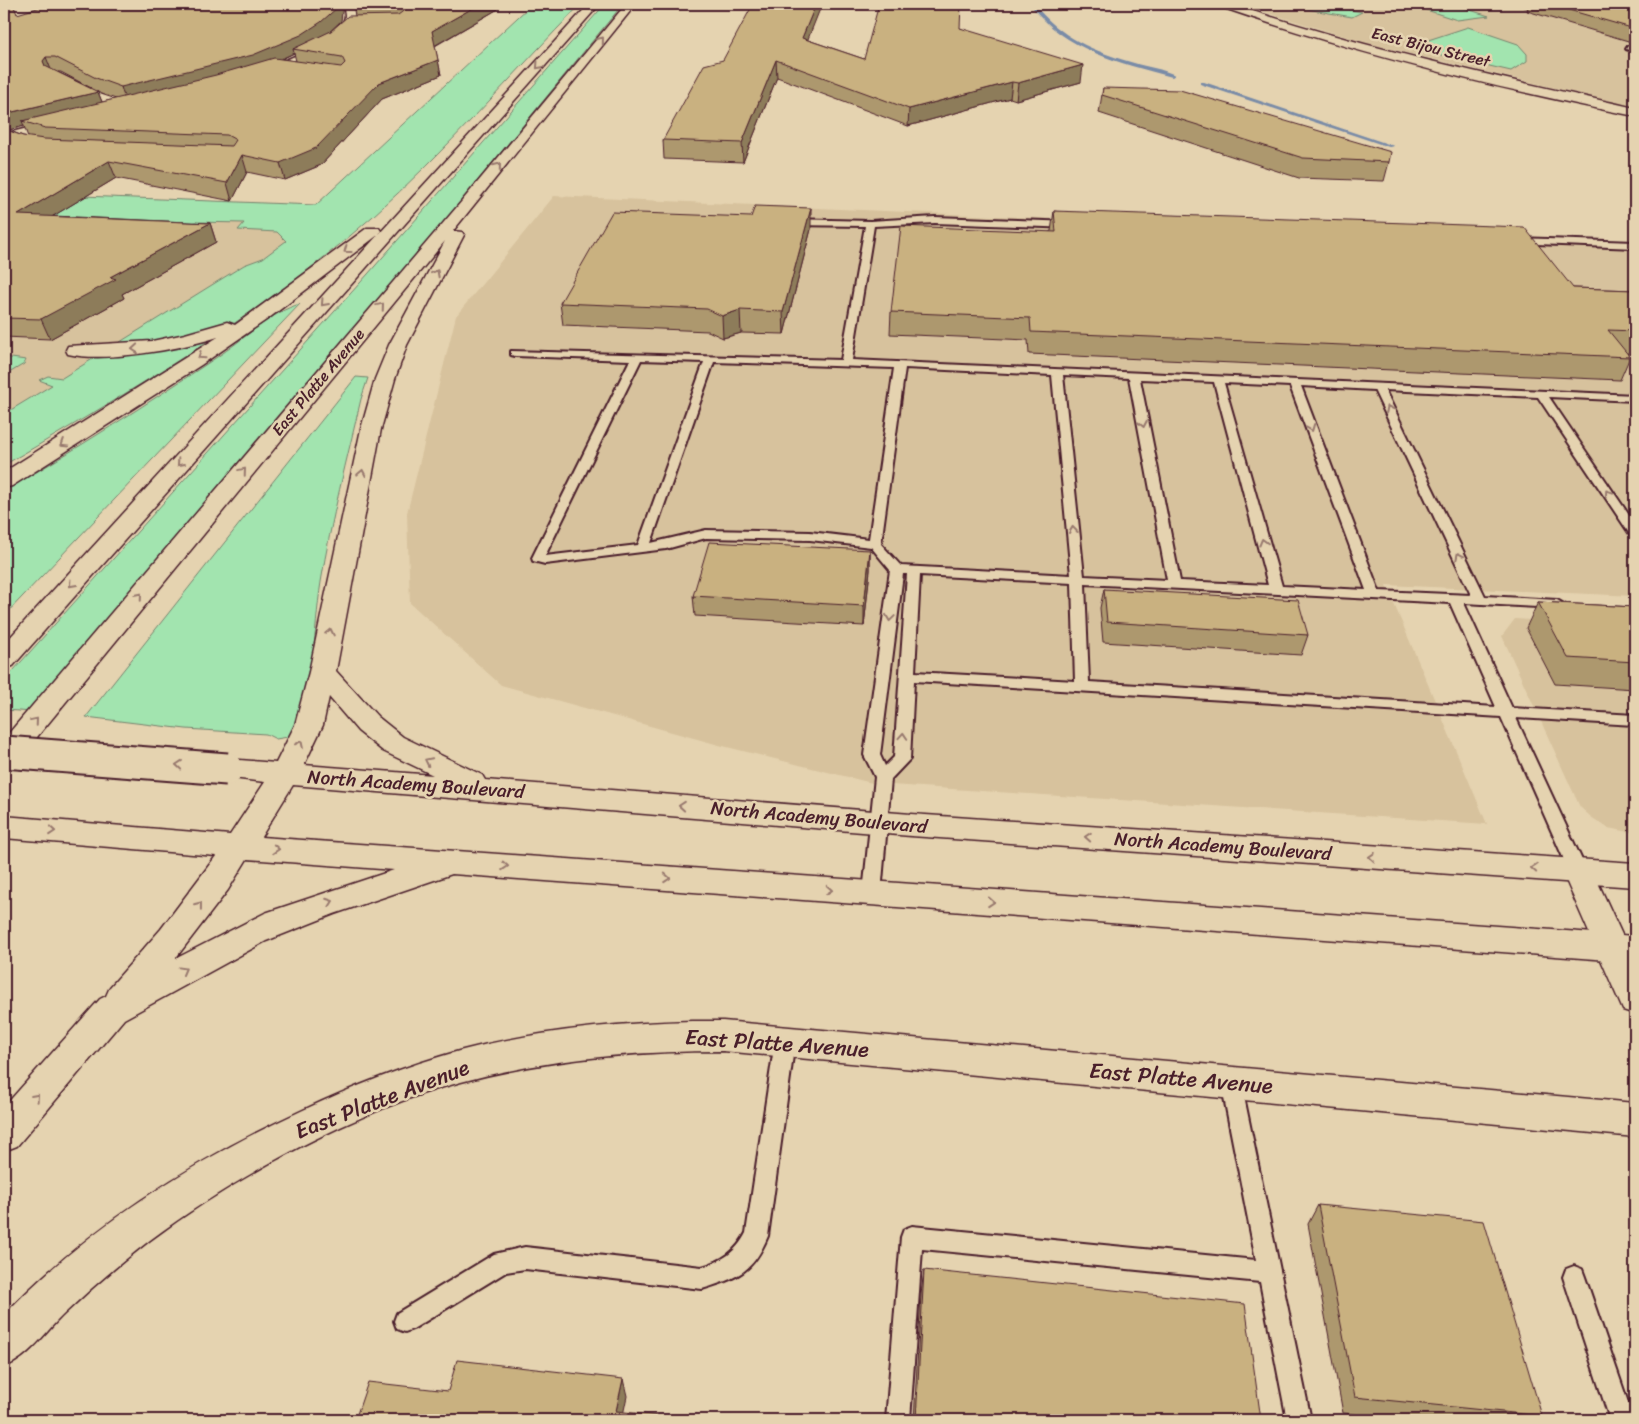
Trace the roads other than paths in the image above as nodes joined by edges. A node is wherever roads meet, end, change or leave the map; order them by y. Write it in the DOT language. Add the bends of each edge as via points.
graph roads {
  1 [pos="348,4"];
  2 [pos="595,4"];
  3 [pos="631,4"];
  4 [pos="1222,4"];
  5 [pos="346,25"];
  6 [pos="362,25"];
  7 [pos="278,67"];
  8 [pos="302,71"];
  9 [pos="245,78"];
  10 [pos="1635,112"];
  11 [pos="75,121"];
  12 [pos="7,137"];
  13 [pos="30,146"];
  14 [pos="427,188"];
  15 [pos="467,204"];
  16 [pos="782,222"];
  17 [pos="870,224"];
  18 [pos="1083,225"];
  19 [pos="1507,240"];
  20 [pos="1635,245"];
  21 [pos="280,301"];
  22 [pos="75,350"];
  23 [pos="515,353"];
  24 [pos="637,357"];
  25 [pos="710,359"];
  26 [pos="846,364"];
  27 [pos="900,365"];
  28 [pos="1057,372"];
  29 [pos="1134,376"];
  30 [pos="1218,380"];
  31 [pos="1294,383"];
  32 [pos="1378,386"];
  33 [pos="1541,394"];
  34 [pos="1635,398"];
  35 [pos="4,481"];
  36 [pos="1635,533"];
  37 [pos="875,544"];
  38 [pos="643,548"];
  39 [pos="896,570"];
  40 [pos="914,571"];
  41 [pos="1078,578"];
  42 [pos="1174,583"];
  43 [pos="1276,589"];
  44 [pos="1374,594"];
  45 [pos="1454,599"];
  46 [pos="1480,600"];
  47 [pos="1568,605"];
  48 [pos="4,660"];
  49 [pos="322,672"];
  50 [pos="907,676"];
  51 [pos="1082,686"];
  52 [pos="1506,711"];
  53 [pos="1634,720"];
  54 [pos="4,752"];
  55 [pos="4,758"];
  56 [pos="286,774"];
  57 [pos="882,777"];
  58 [pos="487,790"];
  59 [pos="877,822"];
  60 [pos="4,827"];
  61 [pos="240,847"];
  62 [pos="457,863"];
  63 [pos="1578,871"];
  64 [pos="1635,875"];
  65 [pos="872,893"];
  66 [pos="1623,948"];
  67 [pos="1635,1000"];
  68 [pos="112,1009"];
  69 [pos="785,1041"];
  70 [pos="1231,1082"];
  71 [pos="1635,1120"];
  72 [pos="4,1134"];
  73 [pos="1270,1272"];
  74 [pos="1574,1277"];
  75 [pos="405,1321"];
  76 [pos="4,1346"];
  77 [pos="898,1420"];
  78 [pos="1299,1420"];
  79 [pos="1622,1420"];
  1 -- 5 [label="main road" via="351,14"];
  2 -- 14 [label="main road, one-way"];
  15 -- 3 [label="main road, East Platte Avenue, one-way"];
  4 -- 10 [label="main road, East Bijou Street" via="1362,48"];
  5 -- 6 [label="main road"];
  5 -- 7 [label="main road" via="326,44"];
  7 -- 8 [label="main road"];
  7 -- 9 [label="main road"];
  11 -- 12 [label="main road"];
  12 -- 13 [label="main road"];
  14 -- 21 [label="main road, one-way"];
  14 -- 48 [label="main road, one-way"];
  49 -- 15 [label="main road, one-way" via="371,428 385,379 398,345 458,232"];
  55 -- 15 [label="main road, East Platte Avenue, one-way"];
  16 -- 17 [label="lane"];
  17 -- 18 [label="lane" via="935,220"];
  17 -- 26 [label="lane"];
  19 -- 20 [label="lane"];
  21 -- 22 [label="main road, one-way" via="239,322 188,341 120,350"];
  21 -- 35 [label="main road, one-way" via="194,361"];
  23 -- 24 [label="lane"];
  24 -- 25 [label="lane"];
  24 -- 38 [label="lane" via="542,559"];
  25 -- 26 [label="lane"];
  25 -- 38 [label="lane"];
  26 -- 27 [label="lane"];
  27 -- 28 [label="lane"];
  27 -- 37 [label="lane"];
  28 -- 29 [label="lane"];
  41 -- 28 [label="lane, one-way"];
  29 -- 30 [label="lane"];
  29 -- 42 [label="lane, one-way"];
  30 -- 31 [label="lane"];
  43 -- 30 [label="lane, one-way"];
  31 -- 32 [label="lane"];
  31 -- 44 [label="lane, one-way"];
  32 -- 33 [label="lane"];
  46 -- 32 [label="lane, one-way"];
  33 -- 34 [label="lane"];
  36 -- 33 [label="lane, one-way"];
  37 -- 38 [label="lane" via="810,536 706,534"];
  37 -- 39 [label="lane"];
  39 -- 40 [label="lane"];
  39 -- 57 [label="lane, one-way" via="872,755"];
  40 -- 41 [label="lane"];
  40 -- 50 [label="lane"];
  41 -- 42 [label="lane"];
  41 -- 51 [label="lane"];
  42 -- 43 [label="lane"];
  43 -- 44 [label="lane"];
  44 -- 45 [label="lane"];
  45 -- 46 [label="lane"];
  45 -- 52 [label="lane"];
  46 -- 47 [label="lane"];
  56 -- 49 [label="main road, one-way" via="309,725"];
  58 -- 49 [label="main road, one-way" via="393,744 368,724"];
  50 -- 51 [label="lane"];
  57 -- 50 [label="lane, one-way" via="902,759"];
  51 -- 52 [label="lane"];
  52 -- 53 [label="lane"];
  52 -- 63 [label="lane"];
  56 -- 54 [label="main road, North Academy Boulevard, one-way, bridge"];
  56 -- 58 [label="main road, North Academy Boulevard"];
  56 -- 61 [label="main road"];
  57 -- 59 [label="lane"];
  59 -- 58 [label="main road, North Academy Boulevard, one-way"];
  63 -- 59 [label="main road, North Academy Boulevard, one-way"];
  59 -- 65 [label="lane"];
  60 -- 61 [label="main road, one-way"];
  61 -- 62 [label="main road, one-way"];
  68 -- 61 [label="main road, one-way" via="173,938"];
  62 -- 65 [label="main road, one-way"];
  68 -- 62 [label="main road, one-way" via="279,921 346,896"];
  63 -- 64 [label="main road, North Academy Boulevard"];
  63 -- 66 [label="main road"];
  65 -- 66 [label="main road, one-way"];
  66 -- 67 [label="main road"];
  72 -- 68 [label="main road, one-way"];
  69 -- 70 [label="main road, East Platte Avenue"];
  69 -- 75 [label="lane" via="757,1236 745,1257 722,1272 702,1278 525,1258 502,1262"];
  69 -- 76 [label="main road, East Platte Avenue" via="666,1035 608,1039 478,1062 418,1080 270,1143 198,1183 142,1220 79,1272"];
  70 -- 71 [label="main road, East Platte Avenue"];
  70 -- 73 [label="lane"];
  73 -- 77 [label="lane" via="912,1237"];
  73 -- 78 [label="lane"];
  74 -- 79 [label="lane"];
}
